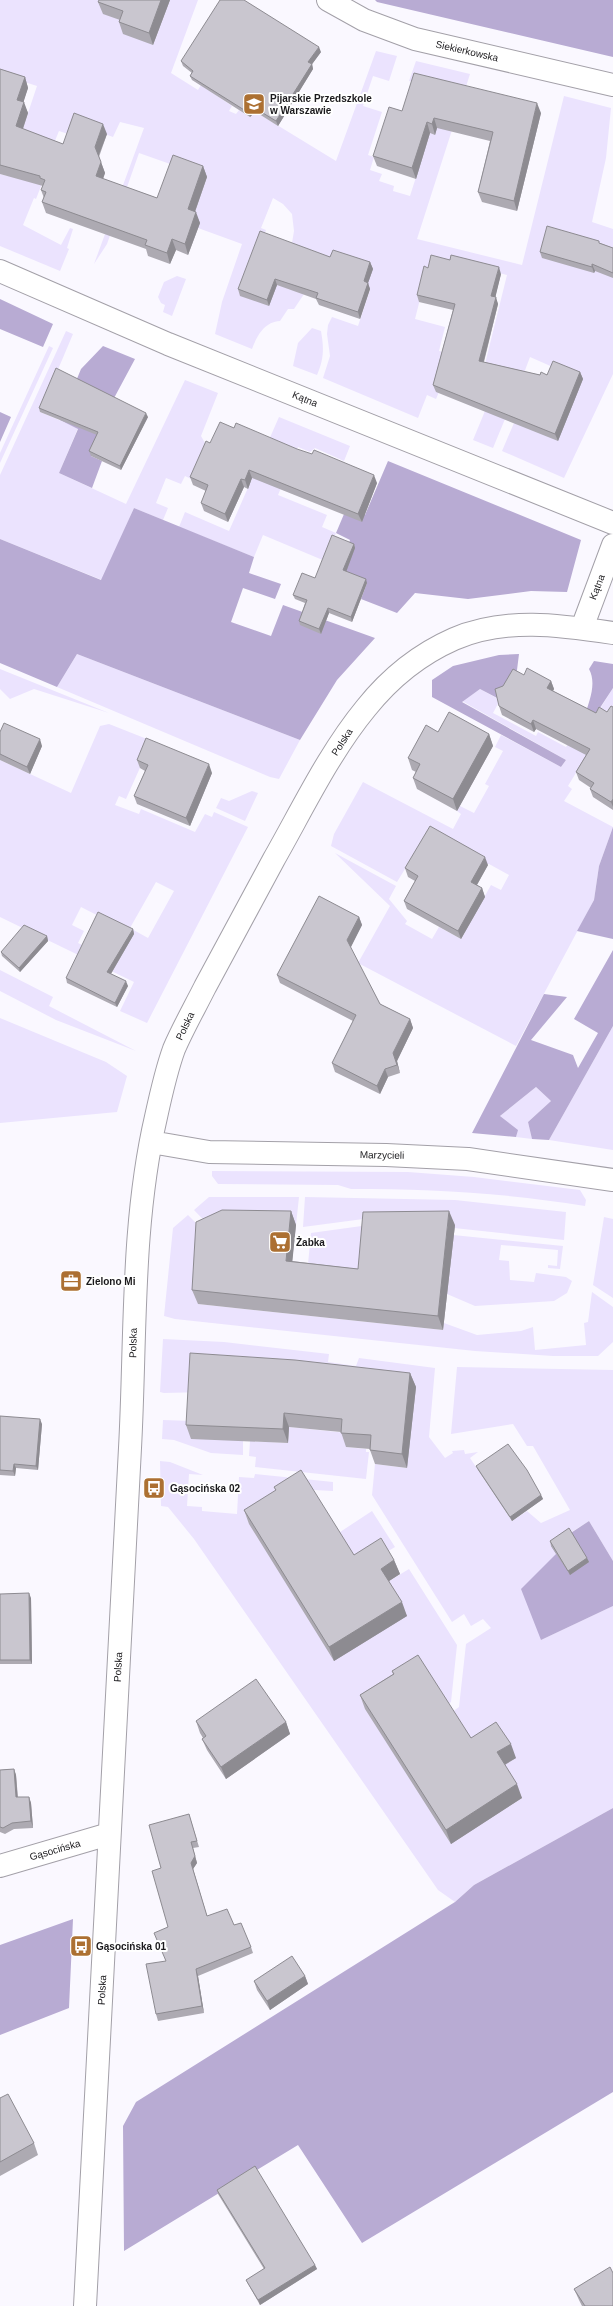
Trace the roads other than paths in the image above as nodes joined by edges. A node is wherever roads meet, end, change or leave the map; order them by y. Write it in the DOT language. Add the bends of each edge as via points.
graph roads {
  1 [pos="328,0"];
  2 [pos="613,85"];
  3 [pos="0,271"];
  4 [pos="613,523"];
  5 [pos="613,545"];
  6 [pos="582,628"];
  7 [pos="613,633"];
  8 [pos="151,1142"];
  9 [pos="613,1180"];
  10 [pos="109,1834"];
  11 [pos="0,1866"];
  12 [pos="85,2306"];
  1 -- 2 [label="street, Siekierkowska" via="364,20 415,39"];
  3 -- 4 [label="street, Kątna" via="168,344"];
  5 -- 6 [label="street, Kątna"];
  6 -- 7 [label="street, Polska"];
  6 -- 8 [label="street, Polska" via="528,624 494,627 455,639 406,667 366,708 319,778 195,1006 172,1057"];
  8 -- 9 [label="street, Marzycieli" via="209,1152 468,1159"];
  8 -- 10 [label="street, Polska" via="140,1230 133,1323 131,1427"];
  10 -- 11 [label="street, Gąsocińska"];
  10 -- 12 [label="street, Polska"];
}
